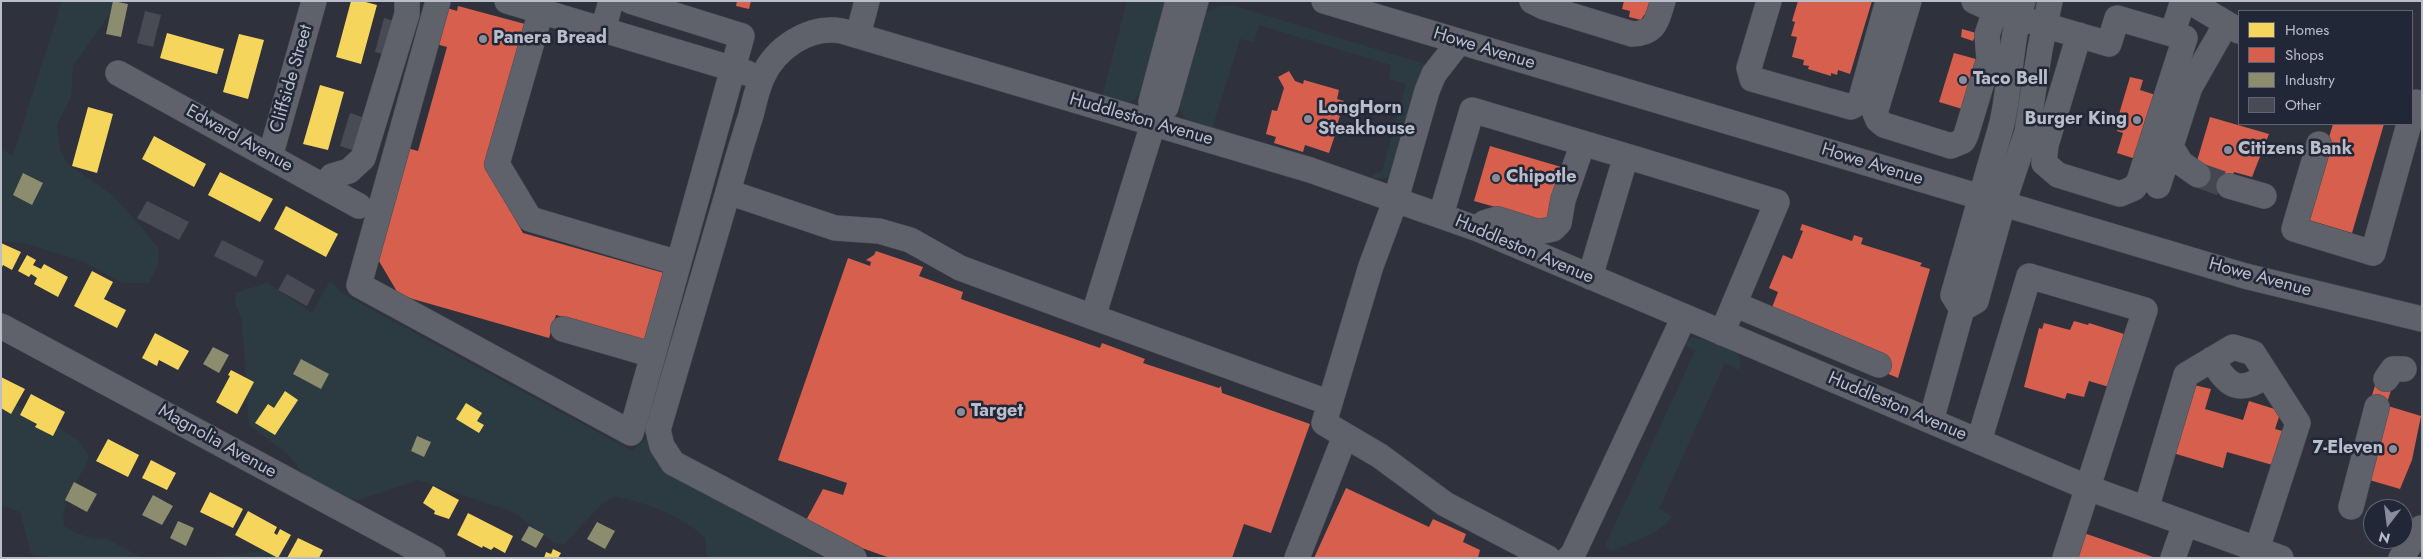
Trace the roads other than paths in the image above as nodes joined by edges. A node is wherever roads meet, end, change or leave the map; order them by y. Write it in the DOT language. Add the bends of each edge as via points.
graph roads {
  1 [pos="314,1"];
  2 [pos="407,1"];
  3 [pos="438,1"];
  4 [pos="507,1"];
  5 [pos="611,1"];
  6 [pos="630,1"];
  7 [pos="867,1"];
  8 [pos="1178,1"];
  9 [pos="1196,1"];
  10 [pos="1324,1"];
  11 [pos="1532,1"];
  12 [pos="1663,1"];
  13 [pos="1769,1"];
  14 [pos="1888,1"];
  15 [pos="1909,1"];
  16 [pos="2183,1"];
  17 [pos="2189,1"];
  18 [pos="662,6"];
  19 [pos="2002,8"];
  20 [pos="541,12"];
  21 [pos="2047,13"];
  22 [pos="2233,28"];
  23 [pos="603,30"];
  24 [pos="858,35"];
  25 [pos="2079,35"];
  26 [pos="2179,36"];
  27 [pos="1459,42"];
  28 [pos="732,69"];
  29 [pos="118,73"];
  30 [pos="762,78"];
  31 [pos="1153,124"];
  32 [pos="2409,125"];
  33 [pos="2319,144"];
  34 [pos="1587,145"];
  35 [pos="2170,146"];
  36 [pos="270,156"];
  37 [pos="1626,156"];
  38 [pos="2198,175"];
  39 [pos="2158,186"];
  40 [pos="2229,186"];
  41 [pos="324,187"];
  42 [pos="728,192"];
  43 [pos="2264,196"];
  44 [pos="1396,199"];
  45 [pos="1992,201"];
  46 [pos="359,206"];
  47 [pos="1441,215"];
  48 [pos="1478,229"];
  49 [pos="678,263"];
  50 [pos="1557,263"];
  51 [pos="1590,277"];
  52 [pos="1734,304"];
  53 [pos="1093,317"];
  54 [pos="1684,317"];
  55 [pos="2422,319"];
  56 [pos="1,326"];
  57 [pos="563,329"];
  58 [pos="1722,333"];
  59 [pos="653,355"];
  60 [pos="2212,360"];
  61 [pos="1879,365"];
  62 [pos="2267,375"];
  63 [pos="1330,403"];
  64 [pos="2377,407"];
  65 [pos="1931,422"];
  66 [pos="1345,436"];
  67 [pos="1979,441"];
  68 [pos="2089,488"];
  69 [pos="2351,507"];
  70 [pos="2146,510"];
  71 [pos="2185,524"];
  72 [pos="2421,527"];
  73 [pos="2246,551"];
  74 [pos="433,558"];
  75 [pos="854,558"];
  76 [pos="1297,558"];
  77 [pos="1548,558"];
  78 [pos="1569,558"];
  79 [pos="2065,558"];
  80 [pos="2173,558"];
  81 [pos="2280,558"];
  82 [pos="2401,558"];
  1 -- 36 [label="street, Cliffside Street"];
  2 -- 41 [label="street" via="406,14 363,158 349,171 332,176"];
  3 -- 59 [label="street" via="359,285 631,433"];
  4 -- 20 [label="street"];
  5 -- 23 [label="street"];
  6 -- 18 [label="street"];
  7 -- 24 [label="street"];
  8 -- 9 [label="street" via="1151,102 1157,111 1166,107"];
  10 -- 27 [label="street, Howe Avenue"];
  11 -- 12 [label="street" via="1632,34 1643,33 1655,25"];
  13 -- 14 [label="street" via="1749,68 1750,77 1851,107 1861,98"];
  15 -- 19 [label="street" via="1875,113 1884,125 1951,146 1966,135 1989,59 1987,35"];
  16 -- 26 [label="street"];
  17 -- 22 [label="street"];
  18 -- 28 [label="street" via="742,36"];
  19 -- 21 [label="street"];
  19 -- 45 [label="street" via="2008,94"];
  20 -- 23 [label="street"];
  20 -- 49 [label="street" via="497,164 530,219"];
  21 -- 25 [label="street"];
  21 -- 45 [label="street" via="2027,132 2014,174"];
  22 -- 35 [label="street" via="2190,87"];
  23 -- 28 [label="street"];
  24 -- 30 [label="street, Huddleston Avenue" via="834,29 799,38 775,58"];
  24 -- 31 [label="street, Huddleston Avenue"];
  25 -- 26 [label="street" via="2109,44 2117,18"];
  25 -- 26 [label="street" via="2046,145 2044,164 2058,175 2120,194 2134,188 2139,181"];
  27 -- 44 [label="street" via="1437,70 1427,91"];
  27 -- 45 [label="street, Howe Avenue"];
  28 -- 30 [label="street"];
  28 -- 49 [label="street"];
  29 -- 36 [label="street, Edward Avenue"];
  30 -- 42 [label="street, Huddleston Avenue"];
  31 -- 44 [label="street, Huddleston Avenue"];
  31 -- 53 [label="street"];
  32 -- 33 [label="street" via="2373,253 2294,229"];
  34 -- 37 [label="street"];
  34 -- 47 [label="street" via="1472,110"];
  34 -- 48 [label="street" via="1564,200 1559,223 1553,230 1538,232 1497,218"];
  34 -- 50 [label="street"];
  35 -- 38 [label="street" via="2181,163"];
  35 -- 39 [label="street"];
  36 -- 41 [label="street, Edward Avenue"];
  37 -- 51 [label="street"];
  37 -- 52 [label="street" via="1777,202"];
  40 -- 43 [label="street"];
  41 -- 46 [label="street, Edward Avenue"];
  42 -- 53 [label="street" via="835,228 878,231 910,240 960,268"];
  42 -- 75 [label="street, Huddleston Avenue" via="658,430 662,446 672,463"];
  44 -- 47 [label="street, Huddleston Avenue"];
  44 -- 63 [label="street" via="1370,266"];
  45 -- 55 [label="street, Howe Avenue" via="2245,276"];
  45 -- 65 [label="street" via="1976,302 1962,309"];
  47 -- 48 [label="street, Huddleston Avenue"];
  48 -- 50 [label="street, Huddleston Avenue"];
  49 -- 59 [label="street"];
  50 -- 51 [label="street, Huddleston Avenue"];
  51 -- 54 [label="street, Huddleston Avenue"];
  52 -- 58 [label="street"];
  52 -- 61 [label="street"];
  53 -- 63 [label="street"];
  54 -- 58 [label="street, Huddleston Avenue"];
  54 -- 78 [label="street"];
  56 -- 74 [label="street, Magnolia Avenue"];
  57 -- 59 [label="street"];
  58 -- 65 [label="street, Huddleston Avenue"];
  60 -- 62 [label="street" via="2229,383 2251,386"];
  60 -- 62 [label="street" via="2233,347 2253,352"];
  60 -- 70 [label="street" via="2186,375"];
  62 -- 73 [label="street" via="2298,423"];
  63 -- 66 [label="street" via="1324,423"];
  64 -- 69 [label="street"];
  65 -- 67 [label="street, Huddleston Avenue"];
  66 -- 76 [label="street"];
  66 -- 77 [label="street" via="1380,456 1437,499"];
  67 -- 68 [label="street, Huddleston Avenue"];
  67 -- 68 [label="street" via="2029,276 2145,310"];
  68 -- 70 [label="street, Huddleston Avenue"];
  68 -- 79 [label="street"];
  70 -- 71 [label="street, Huddleston Avenue"];
  71 -- 73 [label="street, Huddleston Avenue"];
  71 -- 80 [label="street"];
  72 -- 82 [label="street"];
  73 -- 81 [label="street, Huddleston Avenue"];
}
